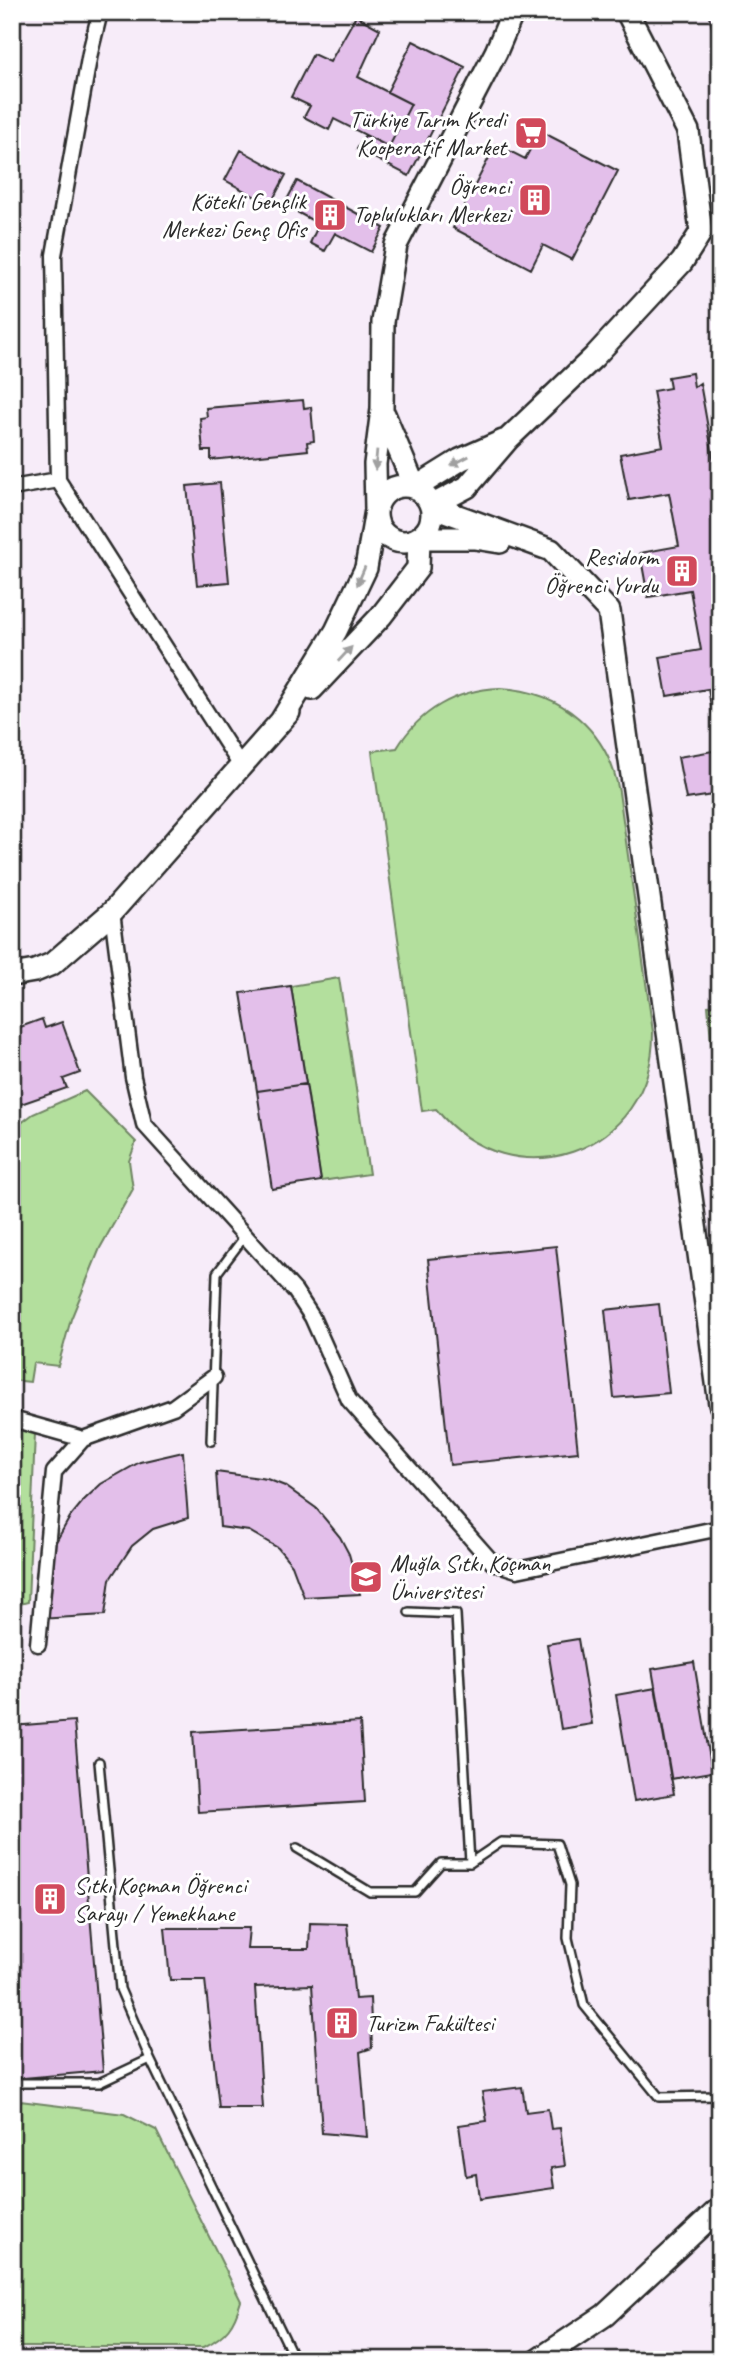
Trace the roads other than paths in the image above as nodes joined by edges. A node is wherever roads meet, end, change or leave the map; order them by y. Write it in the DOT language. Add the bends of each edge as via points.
graph roads {
  1 [pos="100,12"];
  2 [pos="513,12"];
  3 [pos="627,12"];
  4 [pos="382,409"];
  5 [pos="508,439"];
  6 [pos="58,480"];
  7 [pos="12,488"];
  8 [pos="415,488"];
  9 [pos="431,506"];
  10 [pos="376,510"];
  11 [pos="419,538"];
  12 [pos="551,550"];
  13 [pos="281,721"];
  14 [pos="241,766"];
  15 [pos="112,912"];
  16 [pos="12,975"];
  17 [pos="245,1236"];
  18 [pos="214,1377"];
  19 [pos="720,1404"];
  20 [pos="12,1419"];
  21 [pos="83,1439"];
  22 [pos="211,1441"];
  23 [pos="720,1528"];
  24 [pos="409,1612"];
  25 [pos="38,1644"];
  26 [pos="99,1762"];
  27 [pos="297,1848"];
  28 [pos="470,1863"];
  29 [pos="149,2059"];
  30 [pos="12,2083"];
  31 [pos="720,2096"];
  32 [pos="720,2208"];
  33 [pos="295,2360"];
  34 [pos="538,2360"];
  1 -- 6 [label="street" via="54,255"];
  2 -- 4 [label="street" via="396,245 383,321"];
  3 -- 5 [label="street" via="688,131 701,232 682,262 603,347"];
  4 -- 8 [label="street"];
  4 -- 10 [label="street, one-way" via="375,464"];
  5 -- 8 [label="street, one-way" via="460,460"];
  5 -- 9 [label="street" via="467,487"];
  6 -- 7 [label="street"];
  6 -- 14 [label="street"];
  8 -- 9 [label="street"];
  8 -- 10 [label="street" via="392,488 378,501"];
  9 -- 11 [label="street" via="431,524"];
  9 -- 12 [label="street"];
  10 -- 11 [label="street" via="379,528 392,540"];
  10 -- 13 [label="street, one-way" via="366,568 336,631"];
  11 -- 12 [label="street" via="475,538"];
  13 -- 11 [label="street, one-way" via="381,616 418,568"];
  12 -- 19 [label="street" via="609,611"];
  13 -- 14 [label="street"];
  14 -- 15 [label="street"];
  15 -- 16 [label="street" via="52,964"];
  15 -- 17 [label="street" via="133,1077 144,1124"];
  17 -- 18 [label="lane" via="217,1273"];
  17 -- 23 [label="street" via="312,1317 349,1400 492,1562 517,1570"];
  18 -- 21 [label="street" via="173,1407"];
  18 -- 22 [label="lane"];
  20 -- 21 [label="street"];
  21 -- 25 [label="street" via="54,1472"];
  24 -- 28 [label="lane" via="456,1614"];
  26 -- 29 [label="lane" via="120,1989"];
  27 -- 28 [label="lane" via="370,1892 415,1892 441,1863"];
  28 -- 31 [label="lane" via="501,1842 557,1844 570,1885 568,1938 584,2005 659,2097"];
  29 -- 30 [label="lane" via="99,2083"];
  29 -- 33 [label="lane"];
  32 -- 34 [label="street" via="606,2315"];
}
